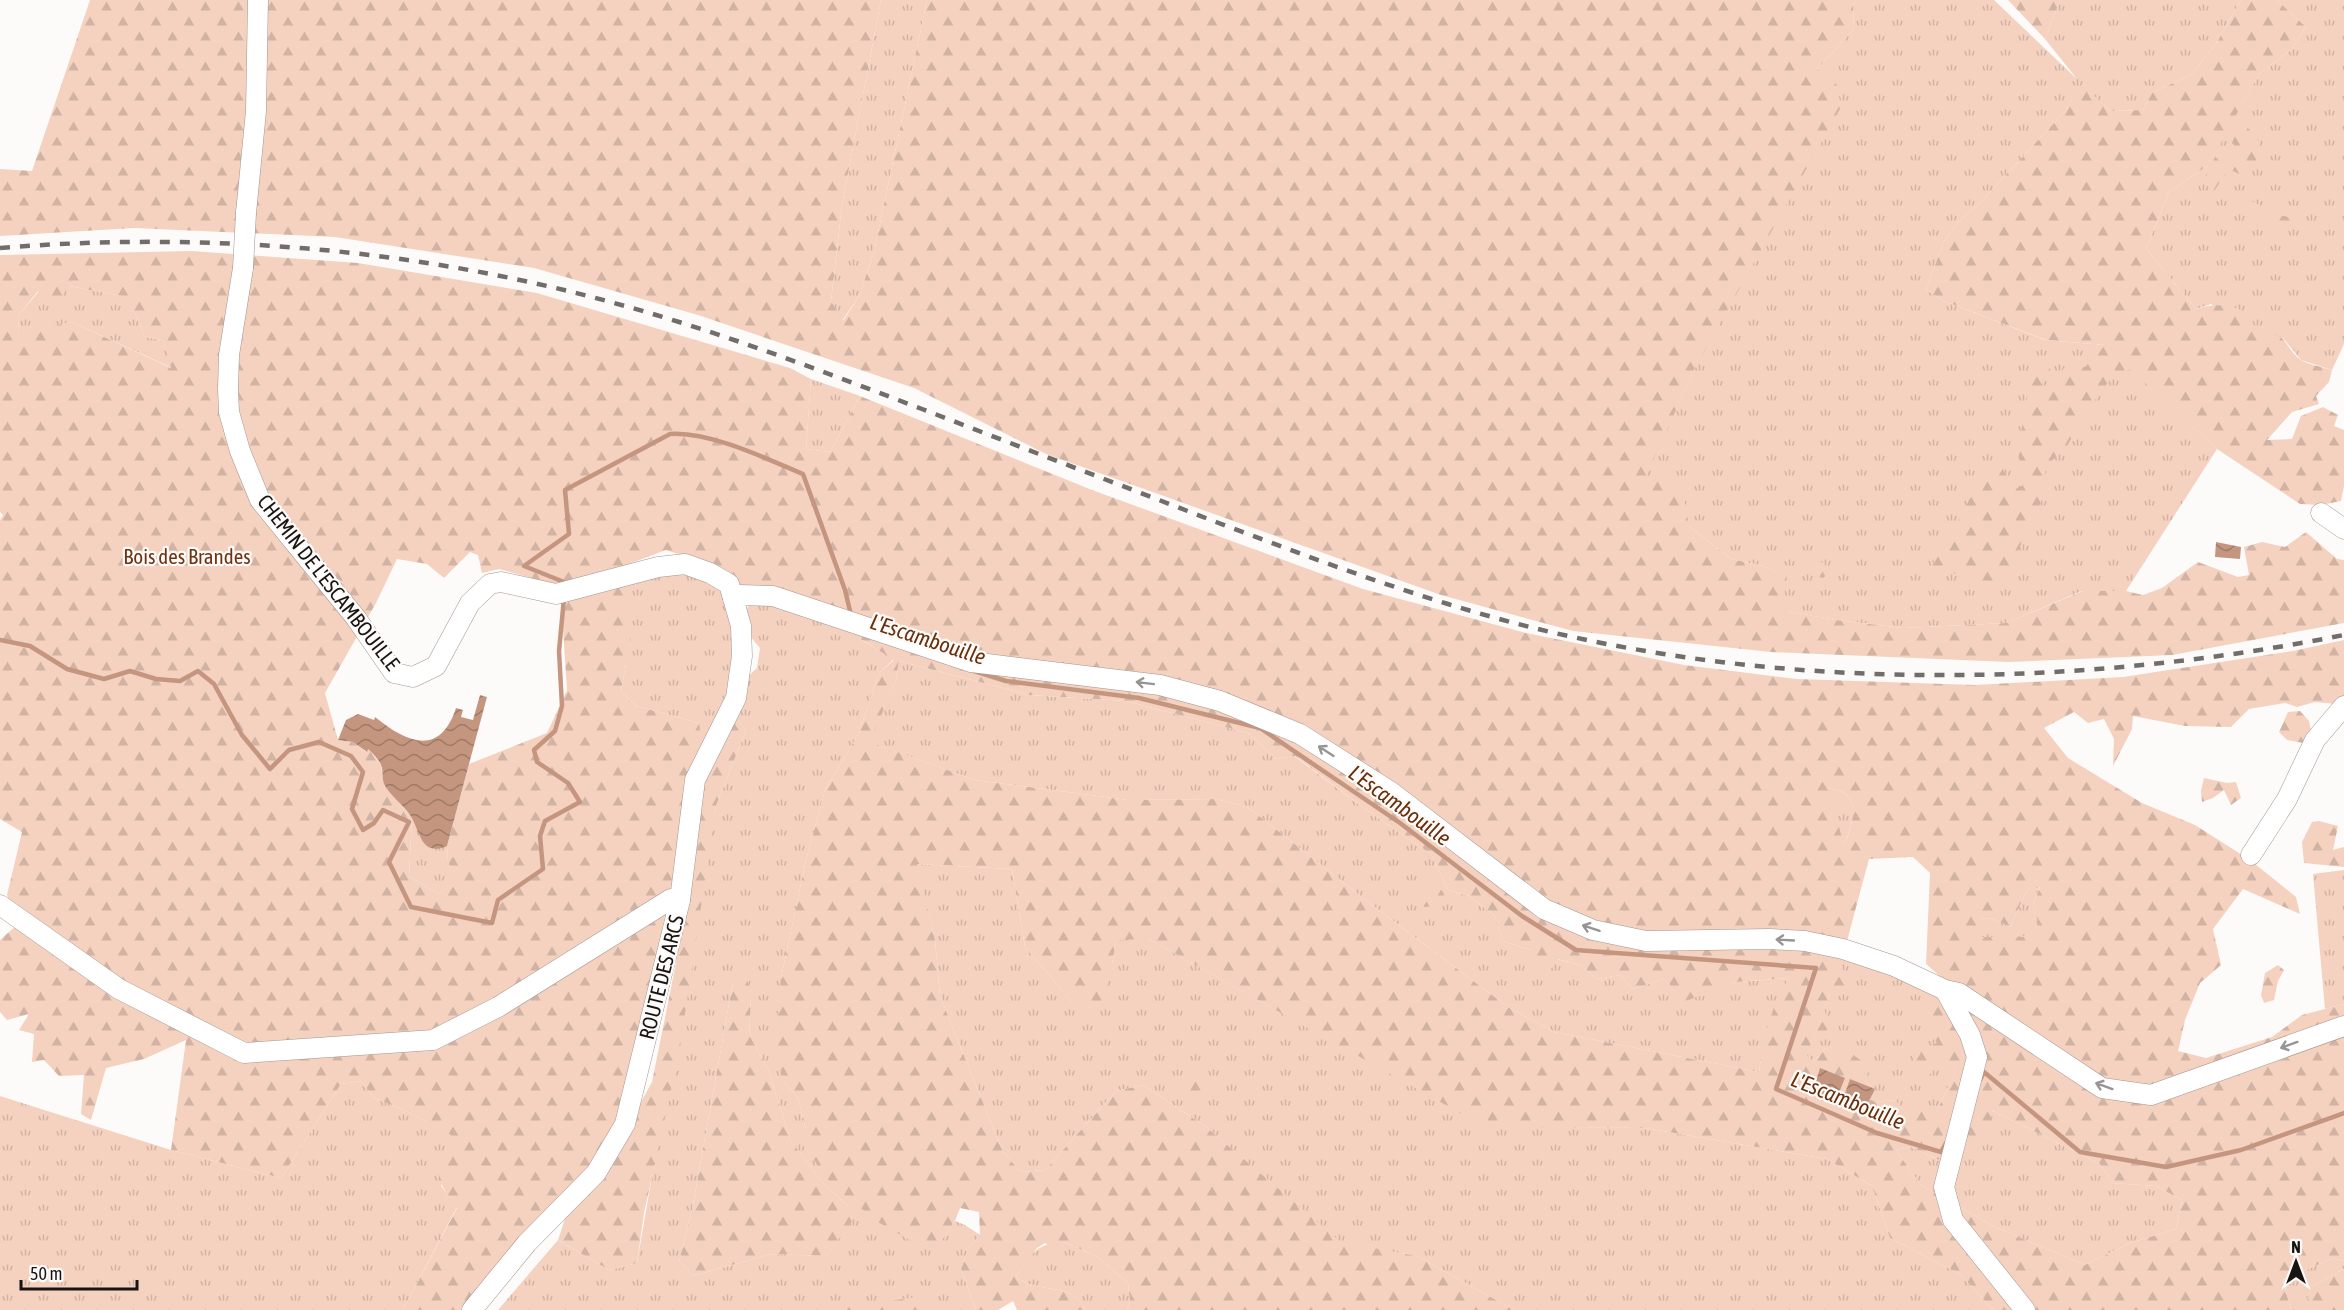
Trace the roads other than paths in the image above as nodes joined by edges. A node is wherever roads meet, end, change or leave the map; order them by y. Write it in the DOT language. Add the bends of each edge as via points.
graph roads {
  1 [pos="258,0"];
  2 [pos="2321,513"];
  3 [pos="2344,529"];
  4 [pos="733,598"];
  5 [pos="2344,706"];
  6 [pos="2251,855"];
  7 [pos="681,900"];
  8 [pos="0,905"];
  9 [pos="1945,990"];
  10 [pos="2344,1026"];
  11 [pos="472,1310"];
  12 [pos="2025,1310"];
  1 -- 4 [label="street, CHEMIN DE L'ESCAMBOUILLE, bridge" via="256,111 243,268 229,355 229,412 260,500 356,618 394,673 412,677 435,666 470,603 490,584 501,582 564,592 658,567 685,564 729,584"];
  2 -- 3 [label="street"];
  4 -- 7 [label="street, ROUTE DES ARCS" via="741,626 742,656 736,698 695,780"];
  9 -- 4 [label="street, one-way" via="1894,966 1843,949 1805,942 1646,941 1593,930 1544,909 1390,792 1300,734 1220,700 1160,685 971,662 773,596"];
  5 -- 6 [label="street" via="2315,740 2287,799"];
  7 -- 8 [label="street" via="672,899 498,1007 433,1040 244,1053 118,989"];
  7 -- 11 [label="street, ROUTE DES ARCS" via="625,1124 596,1173 527,1243"];
  10 -- 9 [label="street, one-way" via="2151,1095 2102,1088 1959,993"];
  9 -- 12 [label="street" via="1970,1035 1977,1057 1944,1187 1953,1220"];
}
